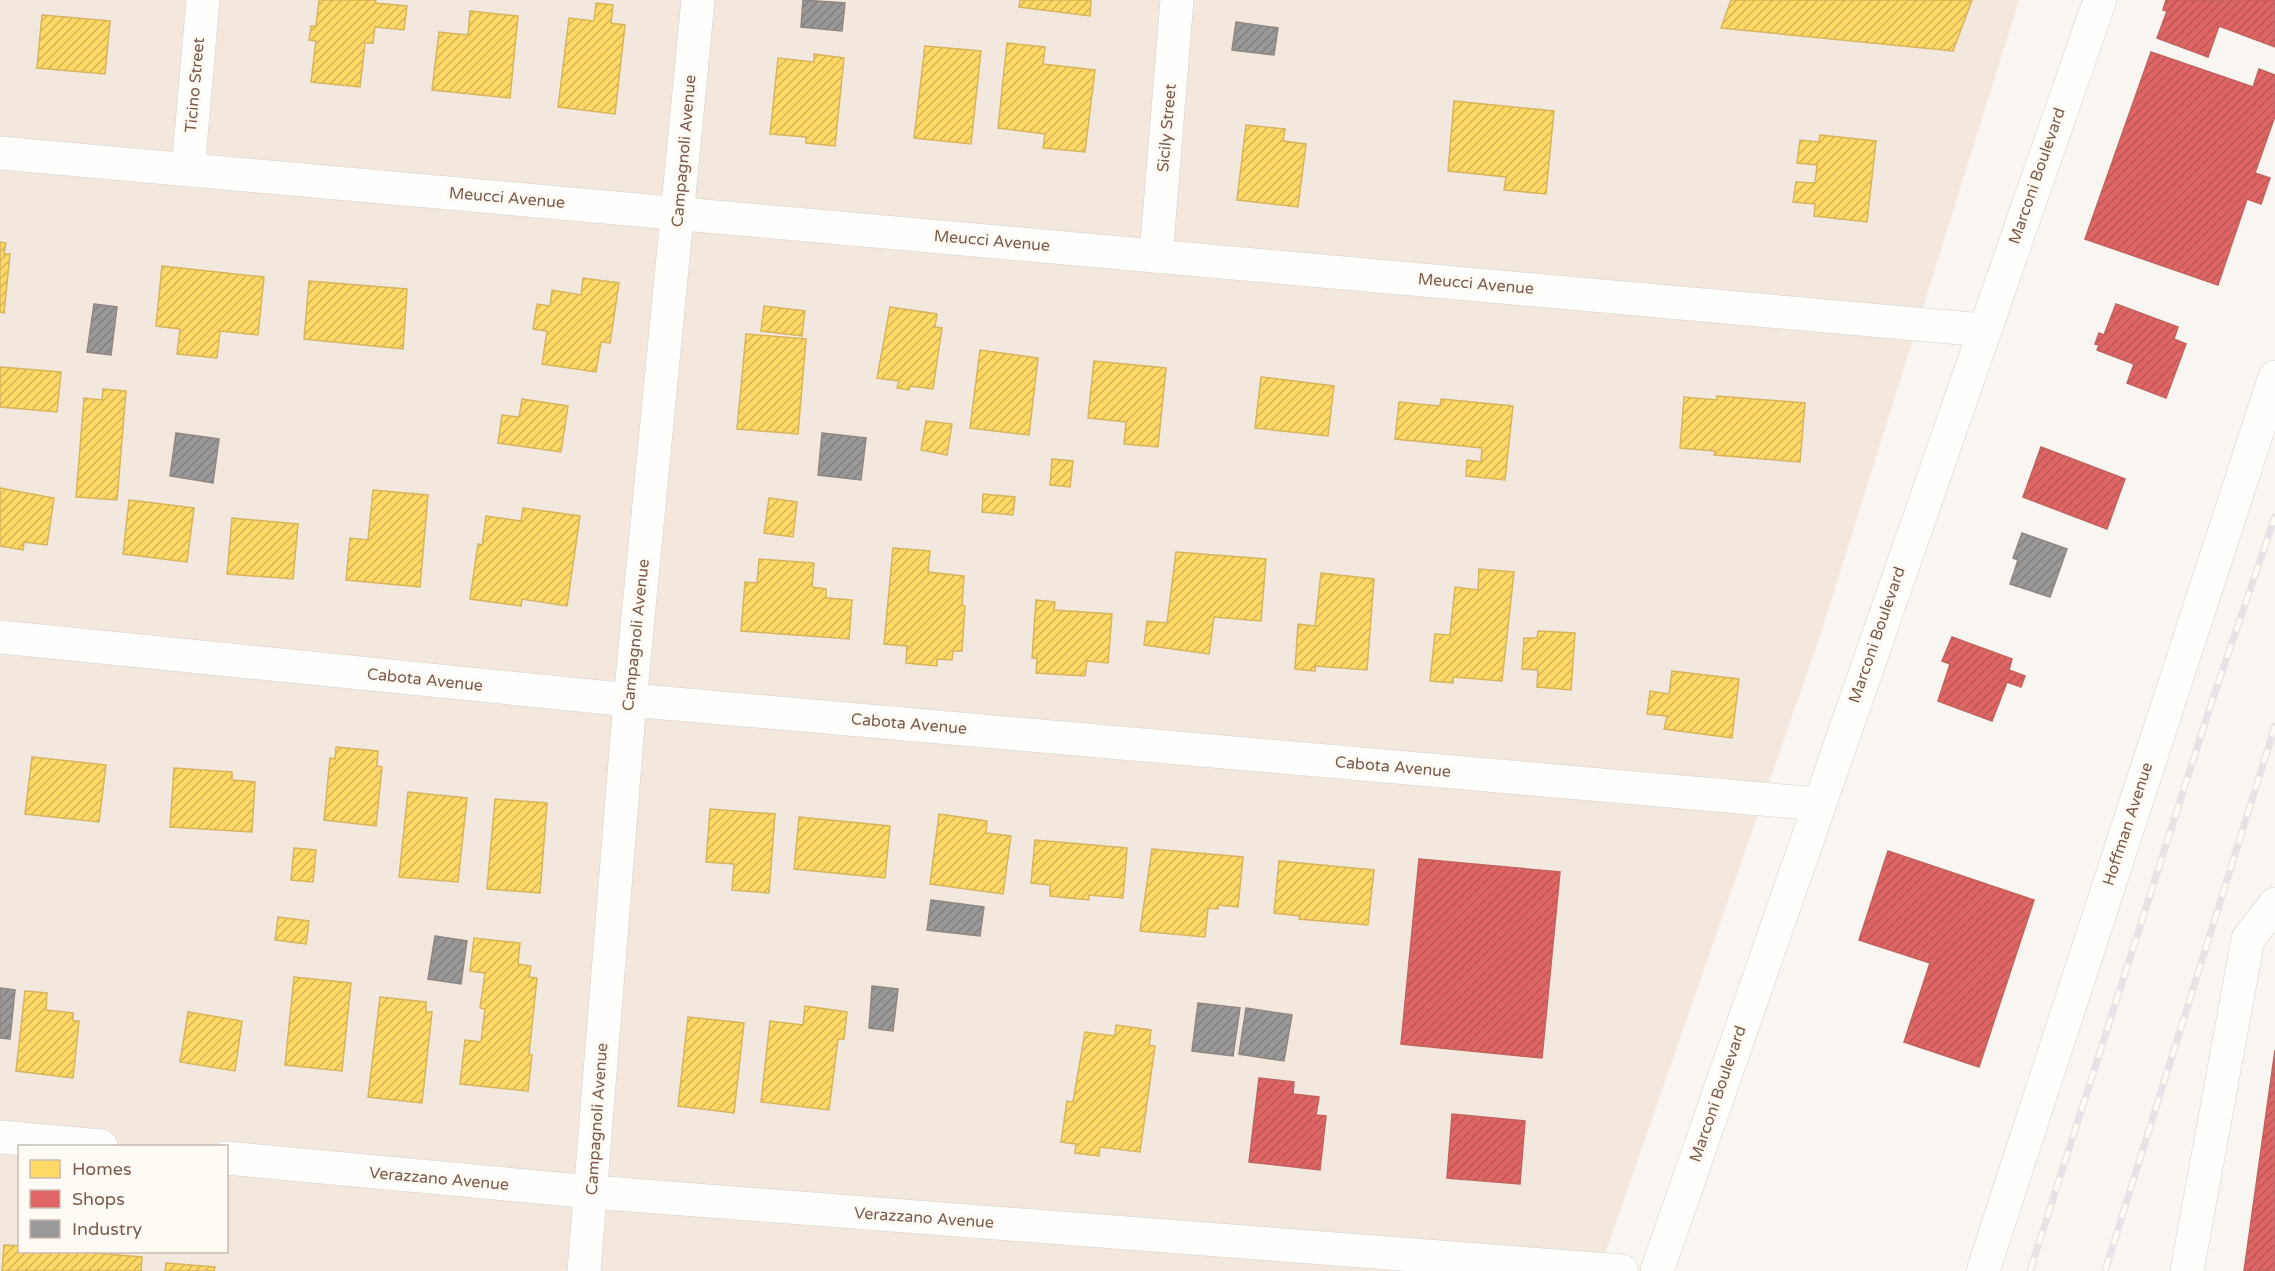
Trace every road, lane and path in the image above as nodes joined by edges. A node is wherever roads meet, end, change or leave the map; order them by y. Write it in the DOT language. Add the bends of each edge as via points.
graph roads {
  1 [pos="202,0"];
  2 [pos="698,0"];
  3 [pos="1177,0"];
  4 [pos="2100,0"];
  5 [pos="0,153"];
  6 [pos="188,170"];
  7 [pos="679,214"];
  8 [pos="1156,256"];
  9 [pos="1983,330"];
  10 [pos="2275,377"];
  11 [pos="0,638"];
  12 [pos="630,700"];
  13 [pos="1818,804"];
  14 [pos="2275,904"];
  15 [pos="0,1137"];
  16 [pos="90,1145"];
  17 [pos="228,1158"];
  18 [pos="591,1192"];
  19 [pos="584,1271"];
  20 [pos="1622,1271"];
  21 [pos="1657,1271"];
  22 [pos="1983,1271"];
  23 [pos="2187,1271"];
  1 -- 6 [label="street, Ticino Street"];
  2 -- 7 [label="street, Campagnoli Avenue"];
  3 -- 8 [label="street, Sicily Street"];
  4 -- 9 [label="street, Marconi Boulevard"];
  5 -- 6 [label="street, Meucci Avenue"];
  6 -- 7 [label="street, Meucci Avenue"];
  7 -- 8 [label="street, Meucci Avenue"];
  7 -- 12 [label="street, Campagnoli Avenue"];
  8 -- 9 [label="street, Meucci Avenue"];
  9 -- 13 [label="street, Marconi Boulevard"];
  10 -- 22 [label="street, Hoffman Avenue"];
  11 -- 12 [label="street, Cabota Avenue"];
  12 -- 13 [label="street, Cabota Avenue"];
  12 -- 18 [label="street, Campagnoli Avenue"];
  13 -- 21 [label="street, Marconi Boulevard"];
  14 -- 23 [label="street" via="2248,939"];
  15 -- 16 [label="street"];
  17 -- 18 [label="street, Verazzano Avenue"];
  18 -- 19 [label="street, Campagnoli Avenue"];
  18 -- 20 [label="street, Verazzano Avenue"];
}
